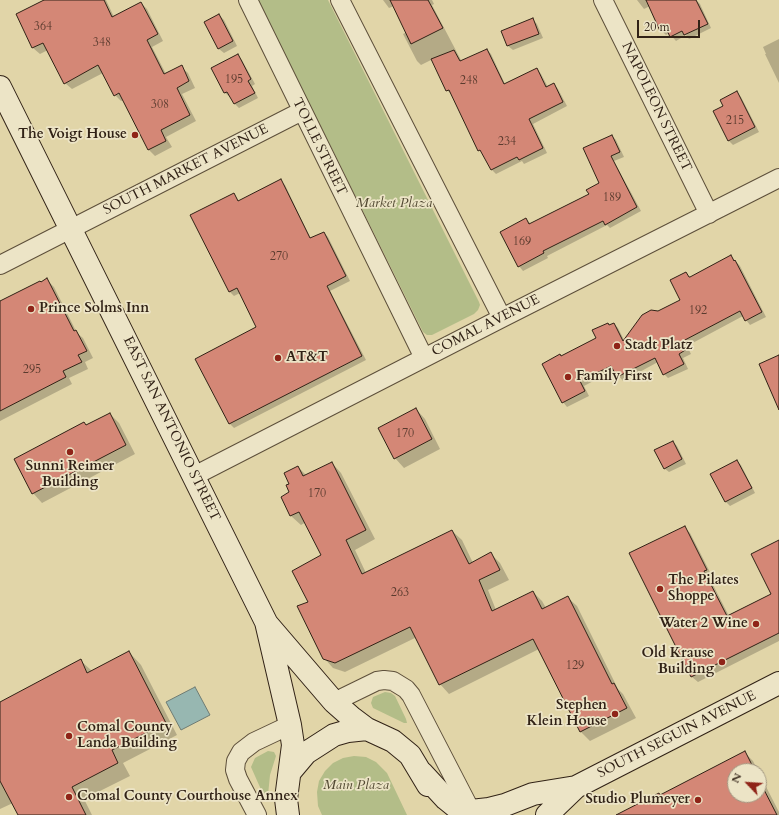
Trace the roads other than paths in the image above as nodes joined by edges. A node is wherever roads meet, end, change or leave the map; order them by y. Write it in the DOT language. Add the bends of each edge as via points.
graph roads {
  1 [pos="248,0"];
  2 [pos="340,0"];
  3 [pos="603,0"];
  4 [pos="0,86"];
  5 [pos="302,111"];
  6 [pos="779,178"];
  7 [pos="709,214"];
  8 [pos="71,229"];
  9 [pos="0,266"];
  10 [pos="502,318"];
  11 [pos="424,358"];
  12 [pos="194,476"];
  13 [pos="266,622"];
  14 [pos="779,683"];
  15 [pos="334,702"];
  16 [pos="290,726"];
  17 [pos="367,729"];
  18 [pos="290,772"];
  19 [pos="422,773"];
  20 [pos="576,787"];
  21 [pos="471,811"];
  22 [pos="257,815"];
  23 [pos="288,815"];
  24 [pos="443,815"];
  25 [pos="547,815"];
  1 -- 5 [label="street, TOLLE STREET"];
  2 -- 10 [label="street"];
  3 -- 7 [label="street, NAPOLEON STREET"];
  4 -- 8 [label="main road, EAST SAN ANTONIO STREET"];
  5 -- 8 [label="street, SOUTH MARKET AVENUE"];
  5 -- 11 [label="street, TOLLE STREET"];
  6 -- 7 [label="street, COMAL AVENUE"];
  7 -- 10 [label="street, COMAL AVENUE"];
  8 -- 9 [label="street, SOUTH MARKET AVENUE"];
  8 -- 12 [label="main road, EAST SAN ANTONIO STREET"];
  10 -- 11 [label="street, COMAL AVENUE"];
  11 -- 12 [label="street, COMAL AVENUE"];
  12 -- 13 [label="main road, EAST SAN ANTONIO STREET"];
  13 -- 15 [label="main road, EAST SAN ANTONIO STREET"];
  13 -- 16 [label="main road, EAST SAN ANTONIO STREET"];
  14 -- 20 [label="main road, SOUTH SEGUIN AVENUE"];
  15 -- 17 [label="main road, EAST SAN ANTONIO STREET"];
  15 -- 21 [label="street" via="377,681 393,681 406,689"];
  16 -- 18 [label="main road, EAST SAN ANTONIO STREET" via="293,744"];
  16 -- 22 [label="street" via="254,742 241,752 236,761 238,779"];
  17 -- 18 [label="main road" via="334,735 306,753"];
  17 -- 19 [label="main road" via="393,741 410,755"];
  18 -- 23 [label="main road" via="286,799"];
  19 -- 21 [label="main road, SOUTH SEGUIN AVENUE" via="456,807"];
  19 -- 24 [label="main road"];
  20 -- 21 [label="main road, SOUTH SEGUIN AVENUE" via="533,794 505,805"];
  20 -- 25 [label="main road, SOUTH SEGUIN AVENUE"];
}
